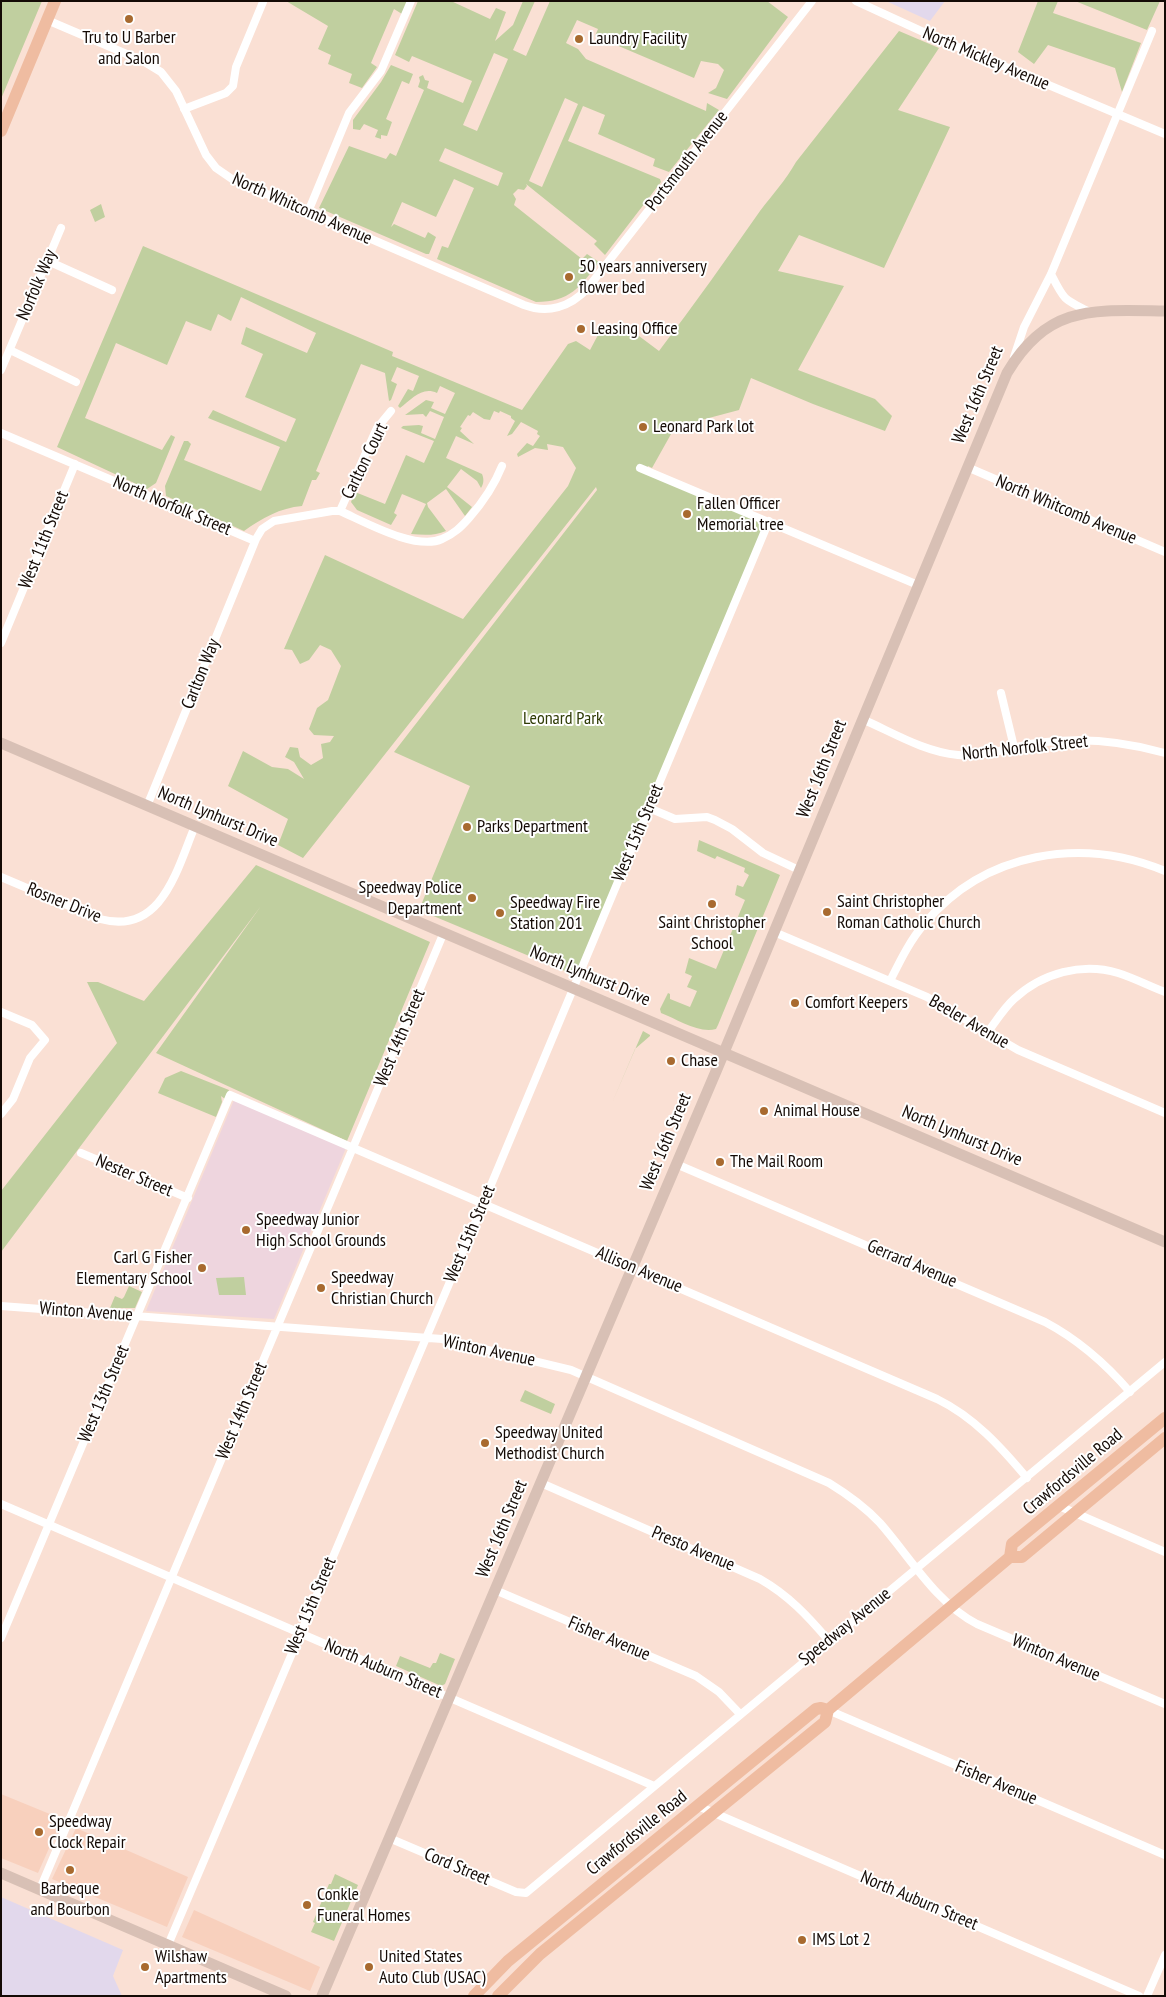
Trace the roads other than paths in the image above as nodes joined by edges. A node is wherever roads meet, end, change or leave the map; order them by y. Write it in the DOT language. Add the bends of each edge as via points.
graph roads {
  1 [pos="55,1"];
  2 [pos="411,1"];
  3 [pos="812,1"];
  4 [pos="856,1"];
  5 [pos="263,2"];
  6 [pos="47,20"];
  7 [pos="1152,31"];
  8 [pos="184,109"];
  9 [pos="1116,115"];
  10 [pos="1,131"];
  11 [pos="1165,134"];
  12 [pos="308,212"];
  13 [pos="61,228"];
  14 [pos="48,261"];
  15 [pos="1051,274"];
  16 [pos="112,290"];
  17 [pos="553,309"];
  18 [pos="1165,311"];
  19 [pos="1090,312"];
  20 [pos="10,350"];
  21 [pos="1012,364"];
  22 [pos="1,370"];
  23 [pos="76,382"];
  24 [pos="391,411"];
  25 [pos="1,433"];
  26 [pos="75,464"];
  27 [pos="502,466"];
  28 [pos="967,467"];
  29 [pos="640,468"];
  30 [pos="340,512"];
  31 [pos="769,521"];
  32 [pos="255,542"];
  33 [pos="1165,552"];
  34 [pos="918,585"];
  35 [pos="1,643"];
  36 [pos="1001,692"];
  37 [pos="862,719"];
  38 [pos="1,743"];
  39 [pos="1014,747"];
  40 [pos="1165,753"];
  41 [pos="147,806"];
  42 [pos="649,808"];
  43 [pos="194,826"];
  44 [pos="799,870"];
  45 [pos="1165,871"];
  46 [pos="1,877"];
  47 [pos="444,932"];
  48 [pos="774,932"];
  49 [pos="890,981"];
  50 [pos="572,987"];
  51 [pos="1165,992"];
  52 [pos="1,1012"];
  53 [pos="988,1032"];
  54 [pos="724,1052"];
  55 [pos="230,1095"];
  56 [pos="1165,1113"];
  57 [pos="1,1114"];
  58 [pos="354,1148"];
  59 [pos="81,1153"];
  60 [pos="676,1164"];
  61 [pos="188,1198"];
  62 [pos="483,1204"];
  63 [pos="1165,1242"];
  64 [pos="632,1267"];
  65 [pos="1,1306"];
  66 [pos="137,1316"];
  67 [pos="278,1326"];
  68 [pos="426,1338"];
  69 [pos="1165,1362"];
  70 [pos="586,1376"];
  71 [pos="1130,1392"];
  72 [pos="1165,1418"];
  73 [pos="1165,1438"];
  74 [pos="1027,1478"];
  75 [pos="541,1483"];
  76 [pos="1,1504"];
  77 [pos="1059,1506"];
  78 [pos="1074,1513"];
  79 [pos="50,1525"];
  80 [pos="1165,1552"];
  81 [pos="1010,1556"];
  82 [pos="918,1568"];
  83 [pos="172,1578"];
  84 [pos="495,1590"];
  85 [pos="950,1607"];
  86 [pos="300,1633"];
  87 [pos="1,1638"];
  88 [pos="828,1641"];
  89 [pos="450,1698"];
  90 [pos="1165,1704"];
  91 [pos="828,1710"];
  92 [pos="740,1714"];
  93 [pos="654,1786"];
  94 [pos="698,1806"];
  95 [pos="715,1812"];
  96 [pos="389,1838"];
  97 [pos="1165,1855"];
  98 [pos="1,1873"];
  99 [pos="40,1889"];
  100 [pos="526,1892"];
  101 [pos="168,1945"];
  102 [pos="1165,1954"];
  103 [pos="286,1996"];
  104 [pos="322,1996"];
  105 [pos="474,1996"];
  106 [pos="498,1996"];
  107 [pos="1139,1996"];
  108 [pos="1147,1996"];
  1 -- 6 [label="main road"];
  2 -- 12 [label="street" via="381,71 349,113"];
  3 -- 17 [label="street, Portsmouth Avenue" via="587,289 573,302"];
  4 -- 9 [label="street, North Mickley Avenue"];
  5 -- 8 [label="street" via="236,67 231,90"];
  6 -- 8 [label="street, North Whitcomb Avenue" via="154,67 172,84"];
  6 -- 10 [label="main road"];
  7 -- 9 [label="street, West 16th Street"];
  8 -- 12 [label="street, North Whitcomb Avenue" via="204,152 222,173"];
  9 -- 11 [label="street, North Mickley Avenue"];
  9 -- 15 [label="street, West 16th Street"];
  12 -- 17 [label="street, North Whitcomb Avenue" via="524,305"];
  13 -- 14 [label="street, Norfolk Way"];
  14 -- 16 [label="street"];
  14 -- 20 [label="street, Norfolk Way"];
  15 -- 19 [label="street" via="1062,296"];
  15 -- 21 [label="street, West 16th Street" via="1024,327"];
  18 -- 19 [label="street"];
  19 -- 21 [label="street" via="1070,316 1048,326 1030,341"];
  20 -- 22 [label="street, Norfolk Way"];
  20 -- 23 [label="street"];
  21 -- 28 [label="street, West 16th Street"];
  24 -- 30 [label="street, Carlton Court" via="377,428"];
  25 -- 26 [label="street, North Norfolk Street"];
  26 -- 32 [label="street, North Norfolk Street"];
  26 -- 35 [label="street, West 11th Street"];
  27 -- 30 [label="street" via="485,499 457,531 440,540 417,542"];
  28 -- 33 [label="street, North Whitcomb Avenue"];
  28 -- 34 [label="street, West 16th Street"];
  29 -- 31 [label="street"];
  30 -- 32 [label="street" via="320,512 274,521 262,529"];
  31 -- 34 [label="street"];
  31 -- 42 [label="street, West 15th Street"];
  32 -- 41 [label="street, Carlton Way"];
  34 -- 37 [label="street, West 16th Street"];
  36 -- 39 [label="street"];
  37 -- 39 [label="street, North Norfolk Street" via="926,748 950,754 974,755"];
  37 -- 44 [label="street, West 16th Street"];
  38 -- 41 [label="street, North Lynhurst Drive"];
  39 -- 40 [label="street, North Norfolk Street" via="1084,740 1126,744"];
  41 -- 43 [label="street, North Lynhurst Drive"];
  42 -- 44 [label="street" via="675,819 707,817 715,820 763,854"];
  42 -- 50 [label="street, West 15th Street"];
  43 -- 46 [label="street, Rosner Drive" via="163,898 146,914 131,919 115,921 100,918"];
  43 -- 47 [label="street, North Lynhurst Drive"];
  44 -- 48 [label="street, West 16th Street"];
  45 -- 49 [label="street" via="1128,858 1086,852 1043,855 998,868 964,887 934,912 911,940"];
  47 -- 50 [label="street, North Lynhurst Drive"];
  47 -- 58 [label="street, West 14th Street"];
  48 -- 49 [label="street, Beeler Avenue"];
  48 -- 54 [label="street, West 16th Street"];
  49 -- 53 [label="street, Beeler Avenue" via="944,1006"];
  50 -- 54 [label="street, North Lynhurst Drive"];
  50 -- 62 [label="street, West 15th Street"];
  51 -- 53 [label="street" via="1111,971 1062,972 1024,990"];
  52 -- 57 [label="street" via="32,1025 45,1040 30,1058 11,1103"];
  53 -- 56 [label="street, Beeler Avenue" via="1028,1054"];
  54 -- 60 [label="street, West 16th Street"];
  54 -- 63 [label="street, North Lynhurst Drive"];
  55 -- 58 [label="street, Allison Avenue"];
  55 -- 61 [label="street, West 13th Street"];
  58 -- 62 [label="street, Allison Avenue"];
  58 -- 67 [label="street, West 14th Street"];
  59 -- 61 [label="street, Nester Street"];
  60 -- 64 [label="street, West 16th Street"];
  60 -- 71 [label="street, Gerrard Avenue" via="1045,1322 1090,1352"];
  61 -- 66 [label="street, West 13th Street"];
  62 -- 64 [label="street, Allison Avenue"];
  62 -- 68 [label="street, West 15th Street"];
  64 -- 70 [label="street, West 16th Street"];
  64 -- 74 [label="street, Allison Avenue" via="945,1402 980,1427"];
  65 -- 66 [label="street, Winton Avenue"];
  66 -- 67 [label="street, Winton Avenue"];
  66 -- 79 [label="street, West 13th Street"];
  67 -- 68 [label="street, Winton Avenue"];
  67 -- 83 [label="street, West 14th Street"];
  68 -- 70 [label="street, Winton Avenue" via="566,1368"];
  68 -- 86 [label="street, West 15th Street"];
  69 -- 71 [label="street, Speedway Avenue"];
  70 -- 75 [label="street, West 16th Street"];
  70 -- 82 [label="street, Winton Avenue" via="829,1483 869,1512"];
  71 -- 74 [label="street, Speedway Avenue"];
  72 -- 77 [label="main road, Crawfordsville Road"];
  73 -- 78 [label="main road, Crawfordsville Road"];
  74 -- 82 [label="street, Speedway Avenue"];
  75 -- 84 [label="street, West 16th Street"];
  75 -- 88 [label="street, Presto Avenue" via="760,1579 789,1598"];
  76 -- 79 [label="street, North Auburn Street"];
  77 -- 78 [label="street"];
  77 -- 81 [label="main road, Crawfordsville Road" via="1012,1544"];
  78 -- 80 [label="street"];
  78 -- 81 [label="main road, Crawfordsville Road" via="1022,1557"];
  79 -- 83 [label="street, North Auburn Street"];
  79 -- 87 [label="street, West 13th Street"];
  81 -- 85 [label="main road, Crawfordsville Road"];
  82 -- 85 [label="street, Winton Avenue"];
  82 -- 88 [label="street, Speedway Avenue"];
  83 -- 86 [label="street, North Auburn Street"];
  83 -- 99 [label="street, West 14th Street"];
  84 -- 89 [label="street, West 16th Street"];
  84 -- 92 [label="street, Fisher Avenue" via="696,1676 719,1692"];
  85 -- 90 [label="street, Winton Avenue" via="977,1624"];
  85 -- 91 [label="main road, Crawfordsville Road"];
  86 -- 89 [label="street, North Auburn Street"];
  86 -- 101 [label="street, West 15th Street"];
  88 -- 92 [label="street, Speedway Avenue"];
  89 -- 93 [label="street, North Auburn Street"];
  89 -- 96 [label="street, West 16th Street"];
  91 -- 94 [label="main road, Crawfordsville Road" via="816,1709"];
  91 -- 95 [label="main road, Crawfordsville Road" via="825,1722"];
  91 -- 97 [label="street, Fisher Avenue"];
  92 -- 93 [label="street, Speedway Avenue"];
  93 -- 100 [label="street, Speedway Avenue"];
  94 -- 95 [label="street, North Auburn Street"];
  94 -- 105 [label="main road, Crawfordsville Road" via="508,1961"];
  95 -- 106 [label="main road, Crawfordsville Road" via="540,1954"];
  95 -- 107 [label="street, North Auburn Street"];
  96 -- 100 [label="street, Cord Street" via="512,1891"];
  96 -- 104 [label="street, West 16th Street"];
  98 -- 99 [label="street"];
  99 -- 101 [label="street"];
  101 -- 103 [label="street"];
  102 -- 108 [label="street"];
}
